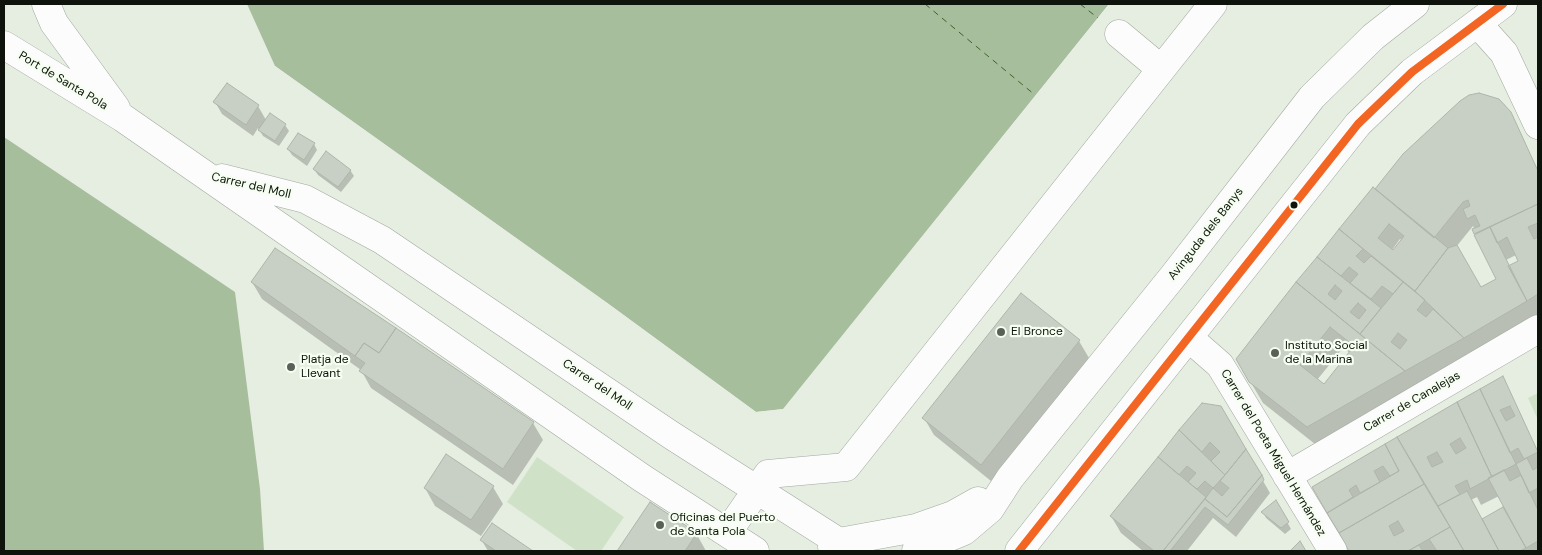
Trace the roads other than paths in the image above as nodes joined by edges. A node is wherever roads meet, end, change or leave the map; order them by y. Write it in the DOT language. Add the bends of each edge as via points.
graph roads {
  1 [pos="46,4"];
  2 [pos="1212,4"];
  3 [pos="1415,4"];
  4 [pos="1503,4"];
  5 [pos="1478,24"];
  6 [pos="1119,34"];
  7 [pos="4,45"];
  8 [pos="1161,69"];
  9 [pos="123,118"];
  10 [pos="1538,125"];
  11 [pos="206,174"];
  12 [pos="350,222"];
  13 [pos="328,259"];
  14 [pos="1538,329"];
  15 [pos="1189,338"];
  16 [pos="1287,476"];
  17 [pos="1010,478"];
  18 [pos="760,486"];
  19 [pos="833,516"];
  20 [pos="727,533"];
  21 [pos="840,548"];
  22 [pos="755,551"];
  23 [pos="916,551"];
  24 [pos="1019,551"];
  25 [pos="1333,551"];
  1 -- 9 [label="street, Port de Santa Pola" via="54,23"];
  2 -- 8 [label="street"];
  3 -- 17 [label="street, Avinguda dels Banys" via="1373,37 1312,97"];
  4 -- 5 [label="street"];
  5 -- 10 [label="street" via="1504,53"];
  5 -- 15 [label="street" via="1412,72 1358,124"];
  6 -- 8 [label="street"];
  7 -- 9 [label="street, Port de Santa Pola"];
  8 -- 18 [label="street" via="846,467 768,474"];
  9 -- 11 [label="street, Port de Santa Pola"];
  11 -- 12 [label="street, Carrer del Moll" via="305,199"];
  11 -- 13 [label="street, Carrer del Moll"];
  12 -- 13 [label="street"];
  12 -- 18 [label="street, Carrer del Moll"];
  13 -- 20 [label="street, Carrer del Moll" via="642,478"];
  14 -- 16 [label="street, Carrer de Canalejas"];
  15 -- 16 [label="street, Carrer del Poeta Miguel Hernández" via="1220,365"];
  15 -- 24 [label="street"];
  16 -- 25 [label="street, Carrer del Poeta Miguel Hernández"];
  17 -- 21 [label="street, Avinguda dels Banys" via="953,516"];
  17 -- 23 [label="street, Avinguda dels Banys" via="990,509 964,531"];
  18 -- 19 [label="street"];
  18 -- 20 [label="street"];
  18 -- 21 [label="street, Carrer del Moll"];
  20 -- 22 [label="street, Carrer del Moll"];
}
